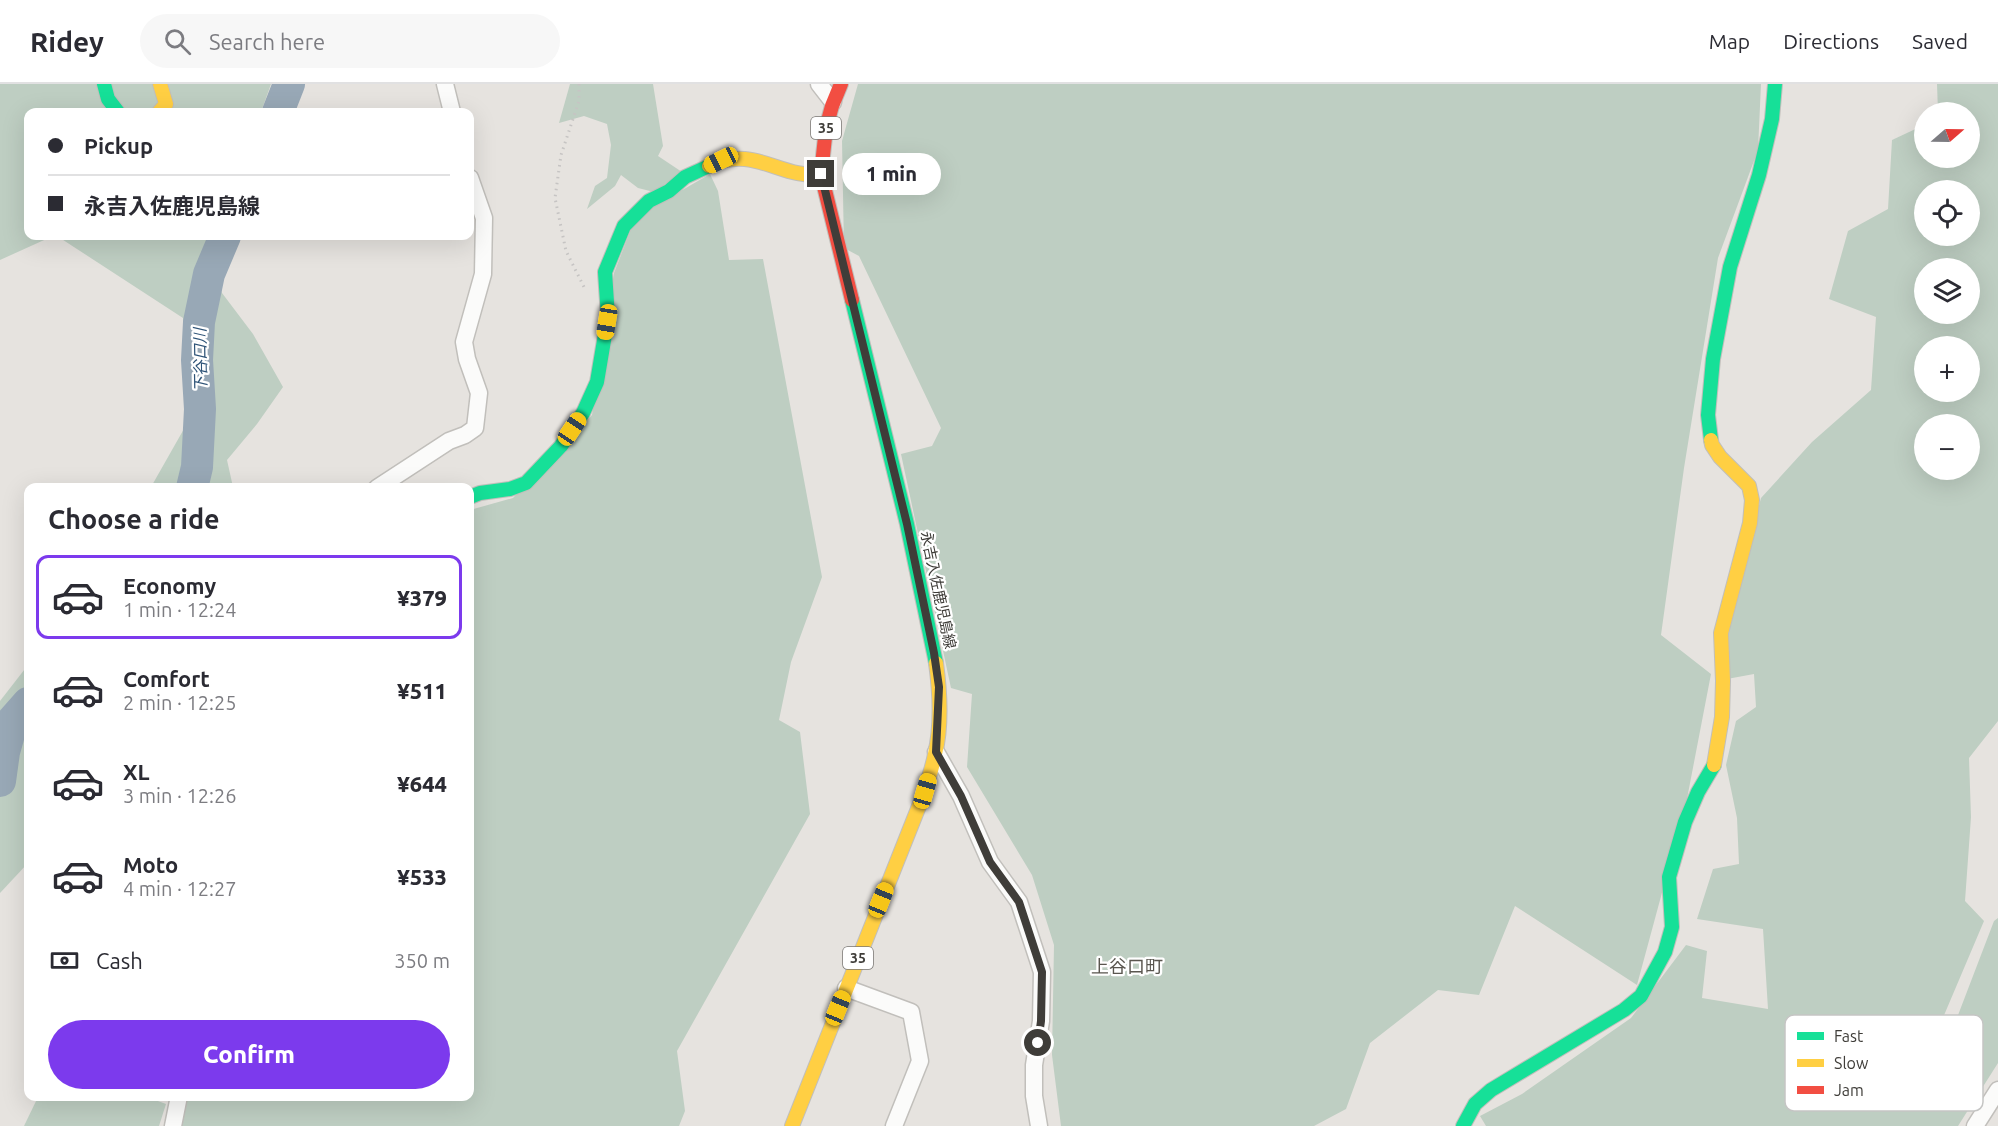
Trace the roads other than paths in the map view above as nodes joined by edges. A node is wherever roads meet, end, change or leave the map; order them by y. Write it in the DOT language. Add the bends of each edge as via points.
graph roads {
  1 [pos="104,84"];
  2 [pos="160,84"];
  3 [pos="445,84"];
  4 [pos="819,84"];
  5 [pos="841,84"];
  6 [pos="1775,84"];
  7 [pos="832,102"];
  8 [pos="115,108"];
  9 [pos="163,108"];
  10 [pos="451,108"];
  11 [pos="821,174"];
  12 [pos="474,189"];
  13 [pos="385,483"];
  14 [pos="474,495"];
  15 [pos="936,752"];
  16 [pos="846,988"];
  17 [pos="1998,1090"];
  18 [pos="177,1101"];
  19 [pos="173,1126"];
  20 [pos="792,1126"];
  21 [pos="894,1126"];
  22 [pos="1039,1126"];
  23 [pos="1463,1126"];
  24 [pos="1975,1126"];
  1 -- 8 [label="street"];
  2 -- 9 [label="street" via="166,105"];
  3 -- 10 [label="street"];
  4 -- 7 [label="street"];
  5 -- 7 [label="street, 永吉入佐鹿児島線 / 35"];
  6 -- 23 [label="street" via="1772,119 1759,175 1730,267 1713,359 1708,414 1712,445 1749,486 1750,523 1721,633 1722,717 1713,766 1685,822 1669,877 1672,927 1665,952 1641,996 1491,1090 1475,1104"];
  7 -- 11 [label="street, 永吉入佐鹿児島線 / 35"];
  11 -- 14 [label="street" via="808,176 753,159 721,160 685,177 649,201 624,226 605,273 608,317 597,382 583,413 561,446 526,483"];
  11 -- 15 [label="street, 永吉入佐鹿児島線 / 35" via="907,524 934,653 939,687"];
  12 -- 13 [label="street" via="484,218 483,274 464,342 479,393 476,428"];
  15 -- 16 [label="street, 永吉入佐鹿児島線 / 35" via="925,791"];
  15 -- 22 [label="street" via="961,796 990,862 1019,902 1042,972 1034,1096"];
  16 -- 20 [label="street, 永吉入佐鹿児島線 / 35"];
  16 -- 21 [label="street" via="911,1012 920,1061"];
  17 -- 24 [label="street"];
  18 -- 19 [label="street"];
}
